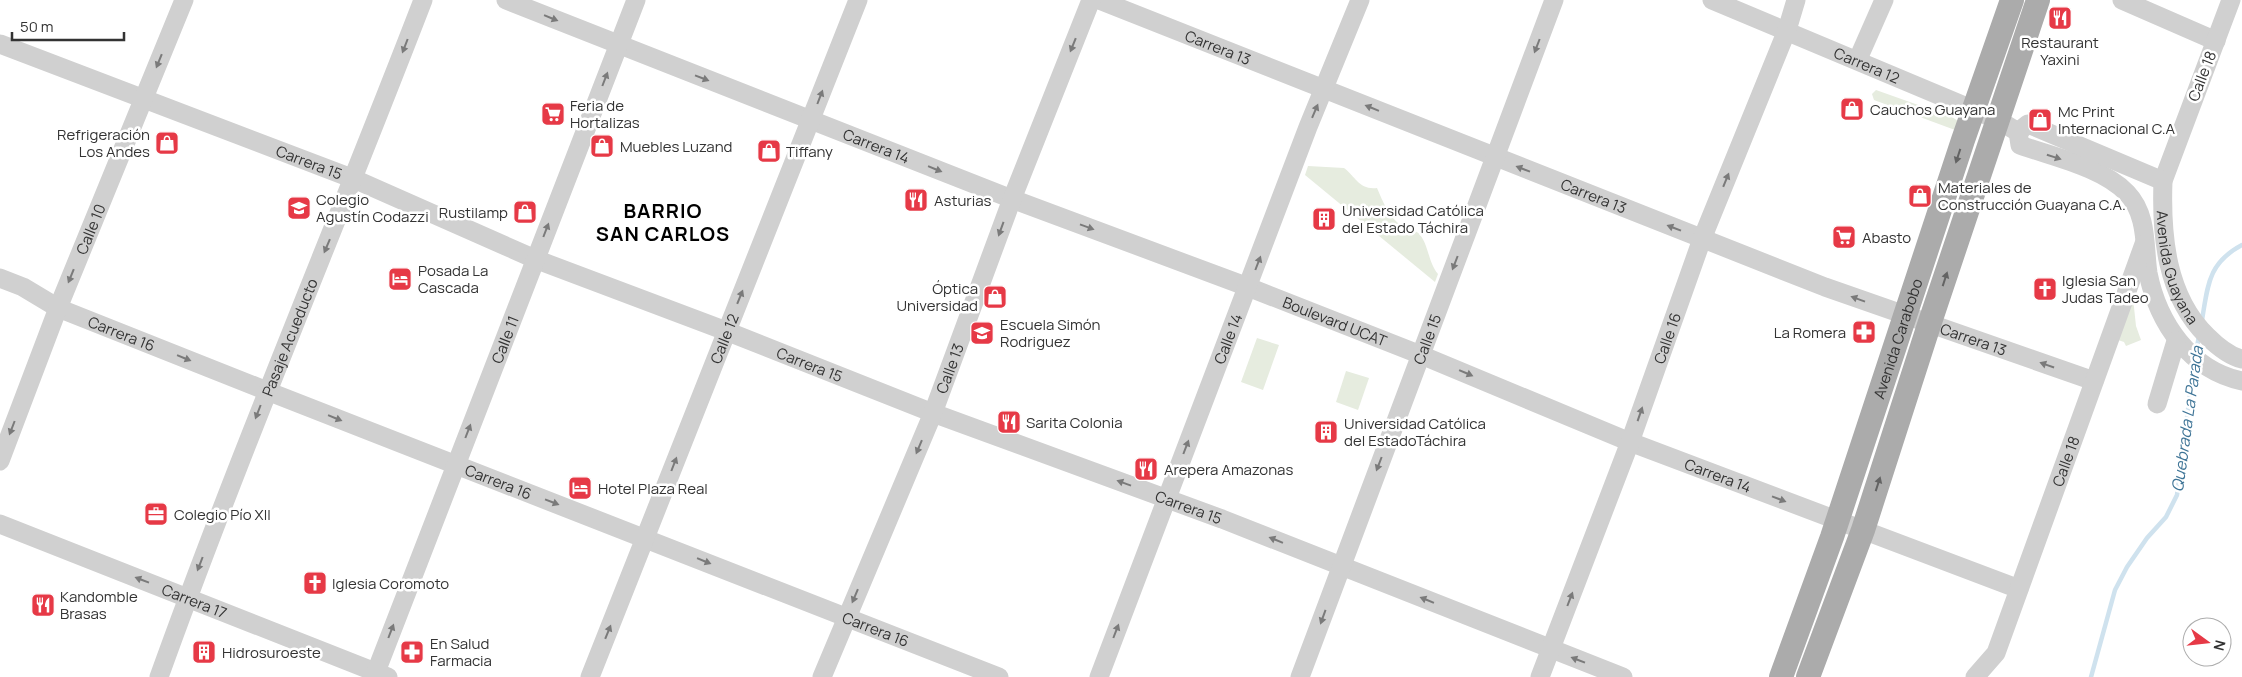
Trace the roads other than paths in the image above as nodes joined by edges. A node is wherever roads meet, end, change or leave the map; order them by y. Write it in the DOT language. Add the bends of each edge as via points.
graph roads {
  1 [pos="184,0"];
  2 [pos="423,0"];
  3 [pos="506,0"];
  4 [pos="636,0"];
  5 [pos="858,0"];
  6 [pos="1091,0"];
  7 [pos="1099,0"];
  8 [pos="1360,0"];
  9 [pos="1554,0"];
  10 [pos="1712,0"];
  11 [pos="1796,0"];
  12 [pos="1884,0"];
  13 [pos="2012,0"];
  14 [pos="2038,0"];
  15 [pos="2122,0"];
  16 [pos="2231,0"];
  17 [pos="1786,30"];
  18 [pos="2216,40"];
  19 [pos="0,44"];
  20 [pos="618,45"];
  21 [pos="1858,59"];
  22 [pos="1324,90"];
  23 [pos="144,99"];
  24 [pos="1974,110"];
  25 [pos="812,120"];
  26 [pos="1998,120"];
  27 [pos="2018,132"];
  28 [pos="1495,158"];
  29 [pos="354,179"];
  30 [pos="2163,181"];
  31 [pos="1012,199"];
  32 [pos="2146,238"];
  33 [pos="1702,239"];
  34 [pos="535,259"];
  35 [pos="0,278"];
  36 [pos="1248,287"];
  37 [pos="58,308"];
  38 [pos="1904,316"];
  39 [pos="1929,325"];
  40 [pos="726,331"];
  41 [pos="2182,346"];
  42 [pos="1421,355"];
  43 [pos="2240,358"];
  44 [pos="2236,380"];
  45 [pos="2094,381"];
  46 [pos="266,391"];
  47 [pos="2157,404"];
  48 [pos="933,412"];
  49 [pos="1630,442"];
  50 [pos="0,461"];
  51 [pos="455,466"];
  52 [pos="1166,499"];
  53 [pos="1837,520"];
  54 [pos="0,524"];
  55 [pos="1864,530"];
  56 [pos="645,538"];
  57 [pos="1341,566"];
  58 [pos="2019,589"];
  59 [pos="188,598"];
  60 [pos="846,617"];
  61 [pos="1551,649"];
  62 [pos="379,675"];
  63 [pos="159,677"];
  64 [pos="590,677"];
  65 [pos="822,677"];
  66 [pos="999,677"];
  67 [pos="1099,677"];
  68 [pos="1300,677"];
  69 [pos="1540,677"];
  70 [pos="1624,677"];
  71 [pos="1782,677"];
  72 [pos="1808,677"];
  73 [pos="1975,677"];
  1 -- 23 [label="street, Calle 10, one-way"];
  2 -- 29 [label="street, Pasaje Acueducto, one-way"];
  3 -- 20 [label="street, Carrera 14, one-way"];
  4 -- 20 [label="street, Calle 11"];
  25 -- 5 [label="street, Calle 12, one-way"];
  6 -- 31 [label="street, Calle 13, one-way"];
  7 -- 22 [label="street, Carrera 13"];
  8 -- 22 [label="street, Calle 14"];
  9 -- 28 [label="street, Calle 15, one-way"];
  10 -- 17 [label="street, Carrera 12"];
  11 -- 17 [label="street, Calle 16"];
  12 -- 21 [label="street"];
  13 -- 24 [label="main road, Avenida Carabobo"];
  14 -- 26 [label="main road, Avenida Carabobo"];
  15 -- 18 [label="street"];
  16 -- 18 [label="street, Calle 18"];
  17 -- 21 [label="street, Carrera 12"];
  33 -- 17 [label="street, Calle 16, one-way"];
  18 -- 30 [label="street, Calle 18"];
  19 -- 23 [label="street, Carrera 15"];
  20 -- 25 [label="street, Carrera 14, one-way"];
  34 -- 20 [label="street, Calle 11, one-way"];
  21 -- 24 [label="street, Carrera 12"];
  28 -- 22 [label="street, Carrera 13, one-way"];
  36 -- 22 [label="street, Calle 14, one-way"];
  23 -- 29 [label="street, Carrera 15"];
  23 -- 37 [label="street, Calle 10, one-way"];
  24 -- 26 [label="street, Carrera 12"];
  24 -- 38 [label="main road, Avenida Carabobo, one-way"];
  25 -- 31 [label="street, Carrera 14, one-way"];
  40 -- 25 [label="street, Calle 12, one-way"];
  26 -- 27 [label="street, Carrera 12"];
  39 -- 26 [label="main road, Avenida Carabobo, one-way"];
  27 -- 30 [label="street" via="2028,124"];
  27 -- 32 [label="street, Carrera 12, one-way" via="2020,145 2079,165 2128,193 2138,209"];
  33 -- 28 [label="street, Carrera 13, one-way"];
  28 -- 42 [label="street, Calle 15, one-way"];
  29 -- 34 [label="street, Carrera 15"];
  29 -- 46 [label="street, Pasaje Acueducto, one-way"];
  30 -- 43 [label="street, Avenida Guayana" via="2162,206 2173,283 2180,302 2195,325 2212,342"];
  31 -- 36 [label="street, Carrera 14, one-way"];
  31 -- 48 [label="street, Calle 13, one-way"];
  32 -- 41 [label="street, Avenida Guayana" via="2148,272 2155,295"];
  32 -- 45 [label="street, Calle 18"];
  38 -- 33 [label="street, Carrera 13, one-way"];
  49 -- 33 [label="street, Calle 16, one-way"];
  34 -- 40 [label="street, Carrera 15"];
  51 -- 34 [label="street, Calle 11, one-way"];
  35 -- 37 [label="street, Carrera 16" via="23,287"];
  36 -- 42 [label="street, Boulevard UCAT"];
  52 -- 36 [label="street, Calle 14, one-way"];
  37 -- 46 [label="street, Carrera 16, one-way"];
  37 -- 50 [label="street, Calle 10, one-way"];
  38 -- 39 [label="street, Carrera 13"];
  38 -- 53 [label="main road, Avenida Carabobo"];
  45 -- 39 [label="street, Carrera 13, one-way"];
  55 -- 39 [label="main road, Avenida Carabobo, one-way"];
  40 -- 48 [label="street, Carrera 15"];
  56 -- 40 [label="street, Calle 12, one-way"];
  41 -- 44 [label="street, Avenida Guayana" via="2208,367"];
  41 -- 47 [label="street"];
  42 -- 49 [label="street, Carrera 14, one-way"];
  42 -- 57 [label="street, Calle 15, one-way"];
  45 -- 58 [label="street, Calle 18"];
  46 -- 51 [label="street, Carrera 16, one-way"];
  46 -- 59 [label="street, Pasaje Acueducto, one-way"];
  52 -- 48 [label="street, Carrera 15, one-way"];
  48 -- 60 [label="street, Calle 13, one-way"];
  49 -- 53 [label="street, Carrera 14, one-way"];
  61 -- 49 [label="street, Calle 16, one-way"];
  51 -- 56 [label="street, Carrera 16, one-way"];
  62 -- 51 [label="street, Calle 11, one-way"];
  57 -- 52 [label="street, Carrera 15, one-way"];
  67 -- 52 [label="street, Calle 14, one-way"];
  53 -- 55 [label="street, Carrera 14"];
  53 -- 71 [label="main road, Avenida Carabobo"];
  59 -- 54 [label="street, Carrera 17, one-way"];
  55 -- 58 [label="street, Carrera 14"];
  55 -- 72 [label="main road, Avenida Carabobo"];
  56 -- 60 [label="street, Carrera 16, one-way"];
  64 -- 56 [label="street, Calle 12, one-way"];
  61 -- 57 [label="street, Carrera 15, one-way"];
  57 -- 68 [label="street, Calle 15, one-way"];
  58 -- 73 [label="street, Calle 18" via="1996,653"];
  59 -- 62 [label="street, Carrera 17"];
  59 -- 63 [label="street, Pasaje Acueducto"];
  60 -- 65 [label="street, Calle 13"];
  60 -- 66 [label="street, Carrera 16"];
  61 -- 69 [label="street, Calle 16"];
  70 -- 61 [label="street, Carrera 15, one-way"];
}
